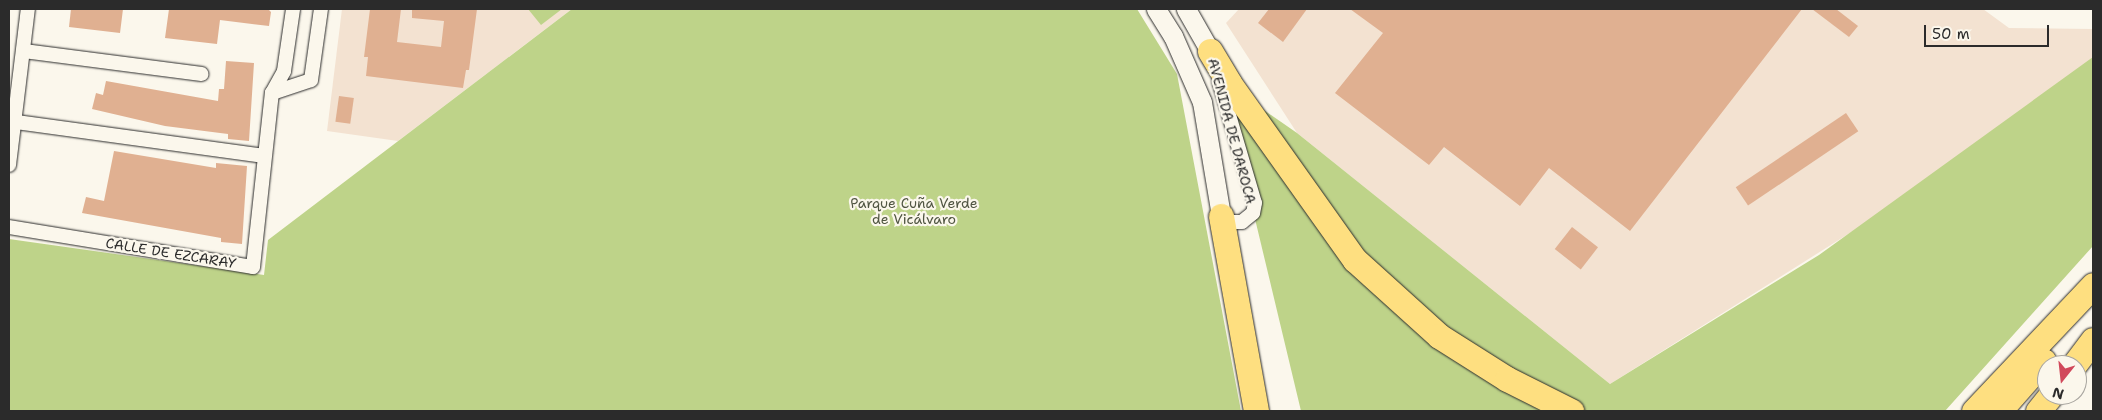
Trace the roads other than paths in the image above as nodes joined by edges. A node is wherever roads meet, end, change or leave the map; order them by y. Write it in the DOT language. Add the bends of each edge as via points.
graph roads {
  1 [pos="28,9"];
  2 [pos="293,9"];
  3 [pos="321,9"];
  4 [pos="1156,9"];
  5 [pos="1186,9"];
  6 [pos="24,51"];
  7 [pos="1210,51"];
  8 [pos="202,74"];
  9 [pos="272,93"];
  10 [pos="11,121"];
  11 [pos="263,156"];
  12 [pos="9,165"];
  13 [pos="1222,216"];
  14 [pos="9,228"];
  15 [pos="2093,285"];
  16 [pos="2093,299"];
  17 [pos="2093,340"];
  18 [pos="2082,355"];
  19 [pos="1256,411"];
  20 [pos="1571,411"];
  21 [pos="1974,411"];
  22 [pos="1999,411"];
  1 -- 6 [label="street"];
  2 -- 9 [label="street, CALLE DE EZCARAY" via="284,71"];
  3 -- 9 [label="street" via="311,80"];
  4 -- 13 [label="main road, AVENIDA DE DAROCA" via="1173,36 1202,102"];
  5 -- 7 [label="main road, AVENIDA DE DAROCA"];
  6 -- 8 [label="street"];
  6 -- 10 [label="street"];
  7 -- 13 [label="street, AVENIDA DE DAROCA" via="1255,203 1253,212 1242,222 1232,222"];
  7 -- 20 [label="highway" via="1229,84 1355,260 1439,336 1507,379"];
  9 -- 11 [label="street, CALLE DE EZCARAY"];
  10 -- 11 [label="street"];
  10 -- 12 [label="street"];
  11 -- 14 [label="street, CALLE DE EZCARAY" via="253,267"];
  13 -- 19 [label="highway"];
  15 -- 21 [label="highway"];
  16 -- 22 [label="highway" via="2017,394"];
  17 -- 18 [label="highway"];
}
